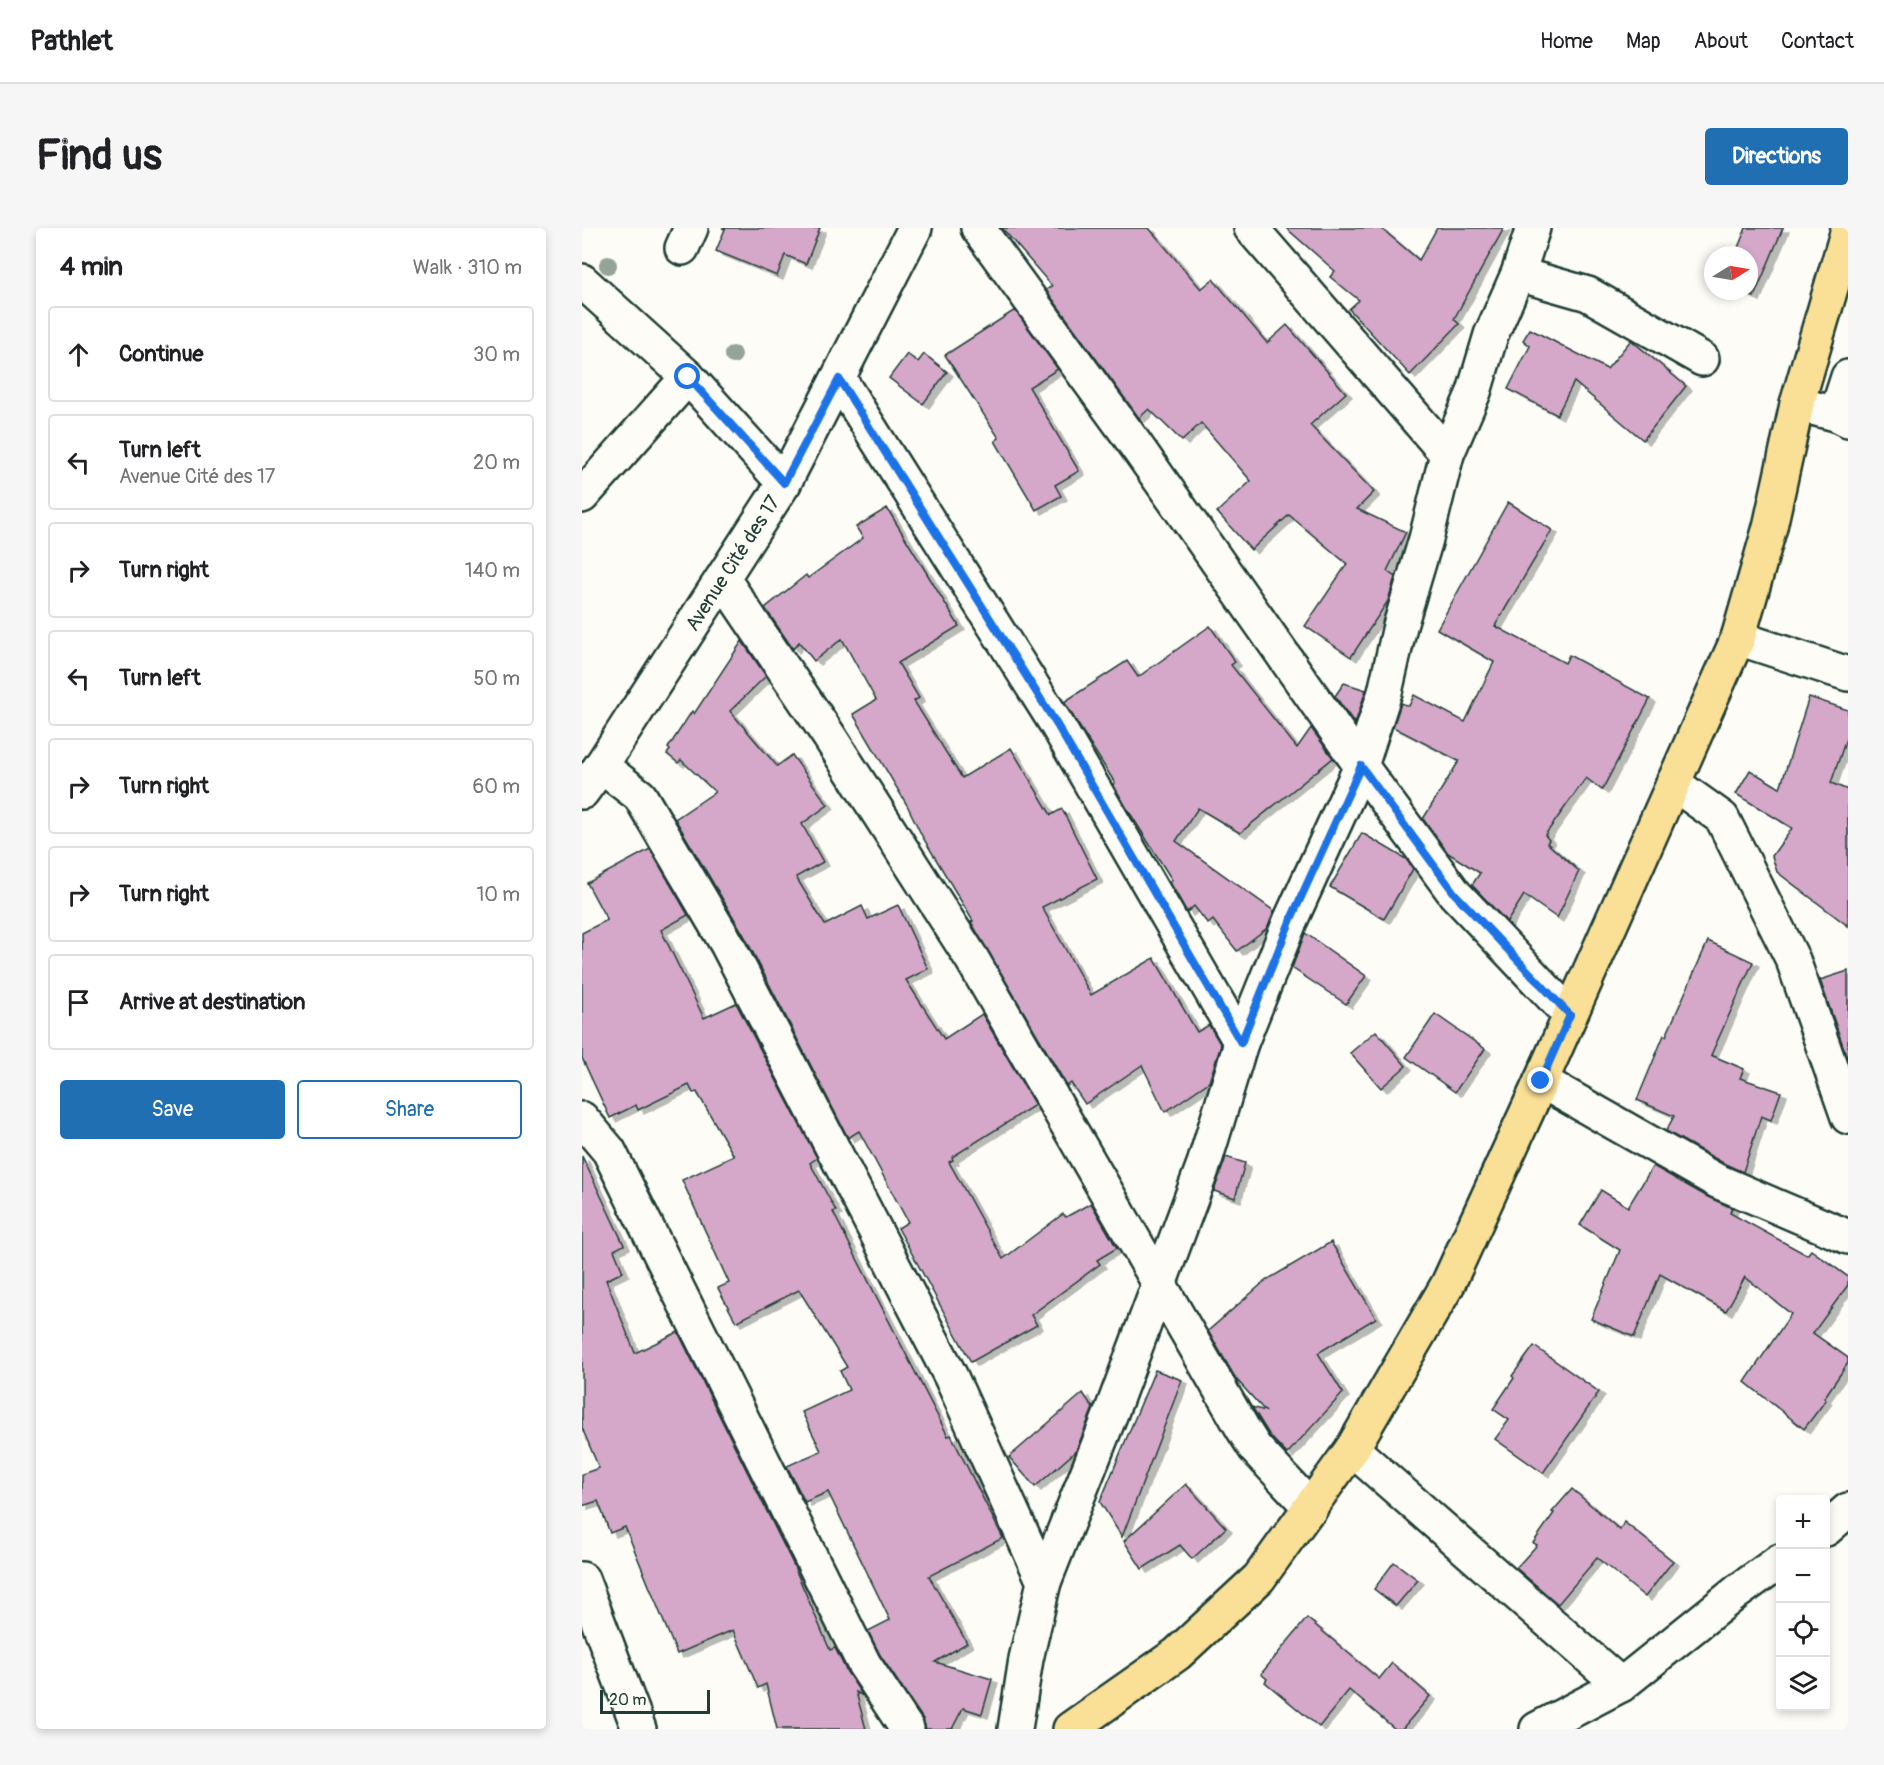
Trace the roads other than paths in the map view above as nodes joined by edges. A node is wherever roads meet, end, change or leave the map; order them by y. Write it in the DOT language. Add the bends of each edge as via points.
graph roads {
  1 [pos="915,228"];
  2 [pos="978,228"];
  3 [pos="1251,228"];
  4 [pos="1533,228"];
  5 [pos="1848,230"];
  6 [pos="1518,274"];
  7 [pos="582,281"];
  8 [pos="1702,359"];
  9 [pos="688,377"];
  10 [pos="1848,377"];
  11 [pos="839,379"];
  12 [pos="1797,404"];
  13 [pos="1842,417"];
  14 [pos="1447,454"];
  15 [pos="784,483"];
  16 [pos="582,496"];
  17 [pos="723,579"];
  18 [pos="1738,638"];
  19 [pos="1848,674"];
  20 [pos="601,766"];
  21 [pos="1361,766"];
  22 [pos="1673,783"];
  23 [pos="582,792"];
  24 [pos="1570,1015"];
  25 [pos="1241,1043"];
  26 [pos="1541,1081"];
  27 [pos="1848,1117"];
  28 [pos="582,1119"];
  29 [pos="1848,1237"];
  30 [pos="1159,1282"];
  31 [pos="1352,1449"];
  32 [pos="1311,1508"];
  33 [pos="1848,1510"];
  34 [pos="1830,1526"];
  35 [pos="1776,1564"];
  36 [pos="582,1579"];
  37 [pos="1044,1582"];
  38 [pos="1620,1685"];
  39 [pos="639,1729"];
  40 [pos="907,1729"];
  41 [pos="1015,1729"];
  42 [pos="1070,1729"];
  43 [pos="1537,1729"];
  1 -- 11 [label="street, Avenue Cité des 17"];
  2 -- 21 [label="street"];
  3 -- 14 [label="street"];
  4 -- 6 [label="street"];
  5 -- 12 [label="main road"];
  6 -- 8 [label="street" via="1588,294"];
  6 -- 14 [label="street"];
  7 -- 9 [label="street"];
  9 -- 15 [label="street"];
  9 -- 16 [label="street"];
  10 -- 13 [label="street"];
  11 -- 15 [label="street, Avenue Cité des 17"];
  11 -- 25 [label="street" via="1057,725"];
  12 -- 13 [label="street"];
  12 -- 18 [label="main road" via="1770,526"];
  14 -- 21 [label="street" via="1385,692"];
  15 -- 17 [label="street, Avenue Cité des 17"];
  17 -- 20 [label="street, Avenue Cité des 17"];
  17 -- 30 [label="street" via="830,736 972,959"];
  18 -- 19 [label="street"];
  18 -- 22 [label="main road"];
  20 -- 23 [label="street, Avenue Cité des 17"];
  20 -- 37 [label="street" via="640,796 727,944 951,1377"];
  21 -- 24 [label="street" via="1455,894"];
  21 -- 25 [label="street" via="1291,919"];
  22 -- 24 [label="main road"];
  22 -- 27 [label="street" via="1722,818 1793,960"];
  24 -- 26 [label="main road"];
  25 -- 30 [label="street" via="1204,1164"];
  26 -- 29 [label="street" via="1718,1181"];
  26 -- 31 [label="main road" via="1448,1284"];
  28 -- 40 [label="street" via="609,1151 864,1664"];
  30 -- 32 [label="street" via="1255,1448"];
  30 -- 37 [label="street" via="1112,1413"];
  31 -- 32 [label="main road"];
  31 -- 38 [label="street"];
  32 -- 42 [label="main road" via="1259,1578 1177,1654"];
  33 -- 34 [label="street"];
  35 -- 38 [label="street"];
  36 -- 39 [label="street"];
  37 -- 41 [label="street"];
  38 -- 43 [label="street"];
}
